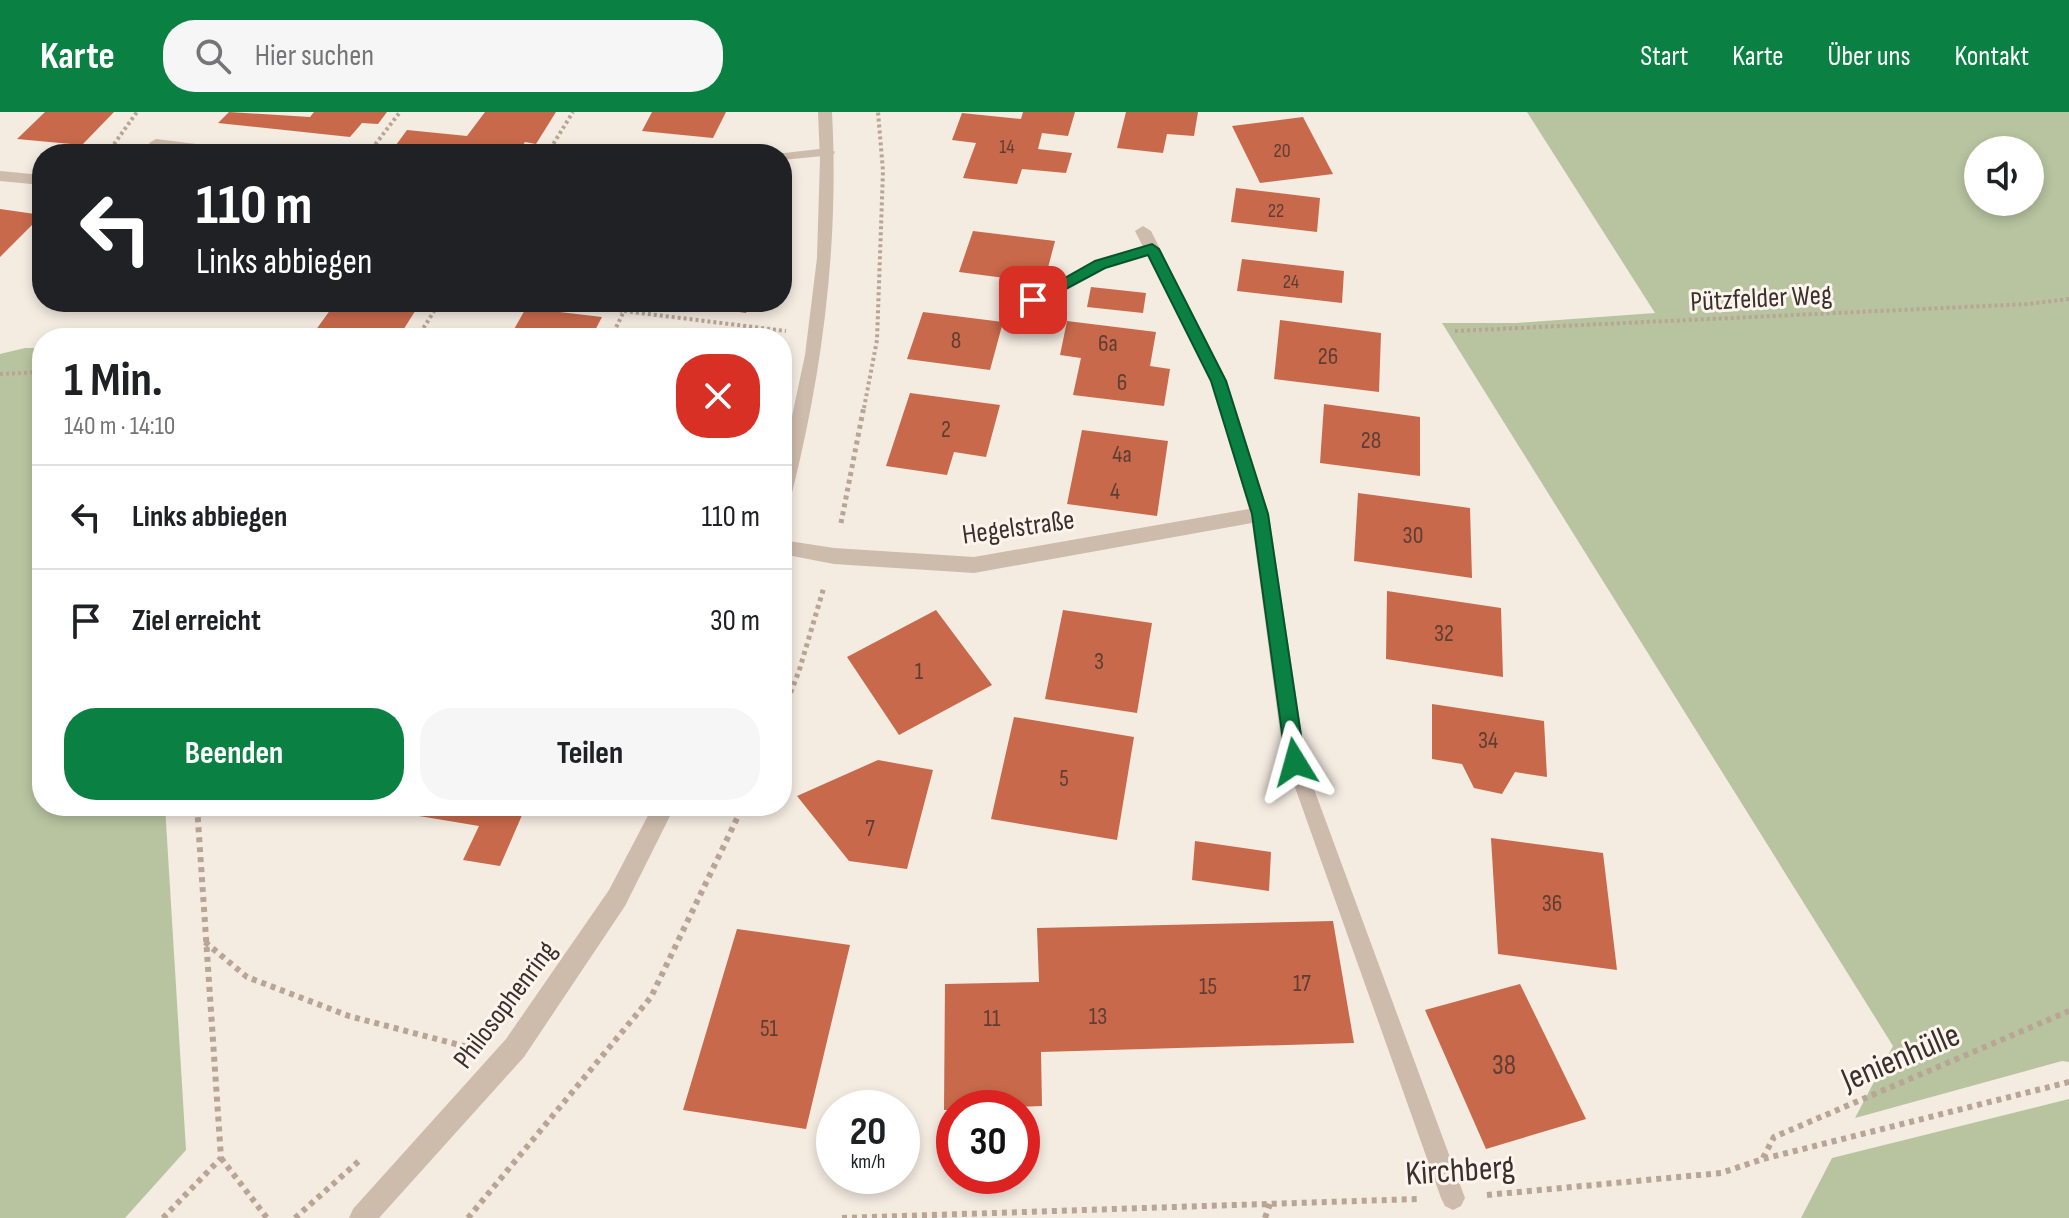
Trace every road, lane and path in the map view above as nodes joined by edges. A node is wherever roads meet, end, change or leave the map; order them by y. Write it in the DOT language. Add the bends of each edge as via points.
graph roads {
  1 [pos="137,112"];
  2 [pos="400,112"];
  3 [pos="573,112"];
  4 [pos="825,112"];
  5 [pos="878,112"];
  6 [pos="156,143"];
  7 [pos="114,144"];
  8 [pos="164,144"];
  9 [pos="376,144"];
  10 [pos="553,144"];
  11 [pos="828,152"];
  12 [pos="792,155"];
  13 [pos="0,176"];
  14 [pos="32,179"];
  15 [pos="1143,231"];
  16 [pos="1152,249"];
  17 [pos="2069,299"];
  18 [pos="1033,300"];
  19 [pos="632,312"];
  20 [pos="761,328"];
  21 [pos="1455,331"];
  22 [pos="792,332"];
  23 [pos="818,335"];
  24 [pos="32,372"];
  25 [pos="0,374"];
  26 [pos="792,452"];
  27 [pos="1260,514"];
  28 [pos="792,549"];
  29 [pos="834,556"];
  30 [pos="792,689"];
  31 [pos="1295,762"];
  32 [pos="198,816"];
  33 [pos="659,816"];
  34 [pos="738,816"];
  35 [pos="204,941"];
  36 [pos="2069,1011"];
  37 [pos="469,1048"];
  38 [pos="2069,1082"];
  39 [pos="221,1158"];
  40 [pos="1763,1159"];
  41 [pos="330,1188"];
  42 [pos="1453,1198"];
  43 [pos="1270,1203"];
  44 [pos="163,1218"];
  45 [pos="267,1218"];
  46 [pos="295,1218"];
  47 [pos="362,1218"];
  48 [pos="468,1218"];
  49 [pos="842,1218"];
  50 [pos="1265,1218"];
  1 -- 7 [label="path"];
  2 -- 9 [label="path"];
  3 -- 10 [label="path"];
  4 -- 11 [label="street"];
  5 -- 29 [label="path" via="883,171 877,340"];
  6 -- 8 [label="street"];
  11 -- 12 [label="street"];
  11 -- 23 [label="street"];
  13 -- 14 [label="street"];
  15 -- 16 [label="street"];
  16 -- 18 [label="lane" via="1100,264"];
  16 -- 27 [label="street" via="1219,381"];
  17 -- 21 [label="path, Pützfelder Weg"];
  19 -- 20 [label="path"];
  22 -- 23 [label="path"];
  23 -- 26 [label="street"];
  24 -- 25 [label="path"];
  27 -- 29 [label="street, Hegelstraße" via="974,565"];
  27 -- 31 [label="street"];
  28 -- 29 [label="street, Hegelstraße"];
  29 -- 30 [label="path"];
  31 -- 42 [label="lane"];
  32 -- 35 [label="path"];
  33 -- 47 [label="street, Philosophenring" via="617,898 515,1048"];
  34 -- 48 [label="path" via="651,997"];
  35 -- 37 [label="path" via="247,977 349,1016"];
  35 -- 39 [label="path"];
  36 -- 40 [label="path, Jenienhülle" via="1774,1137"];
  38 -- 40 [label="path, Kirchberg"];
  39 -- 44 [label="path"];
  39 -- 45 [label="path"];
  40 -- 42 [label="path, Kirchberg" via="1721,1173"];
  41 -- 46 [label="path"];
  42 -- 43 [label="path, Kirchberg"];
  43 -- 49 [label="path, Kirchberg"];
  43 -- 50 [label="path"];
}
